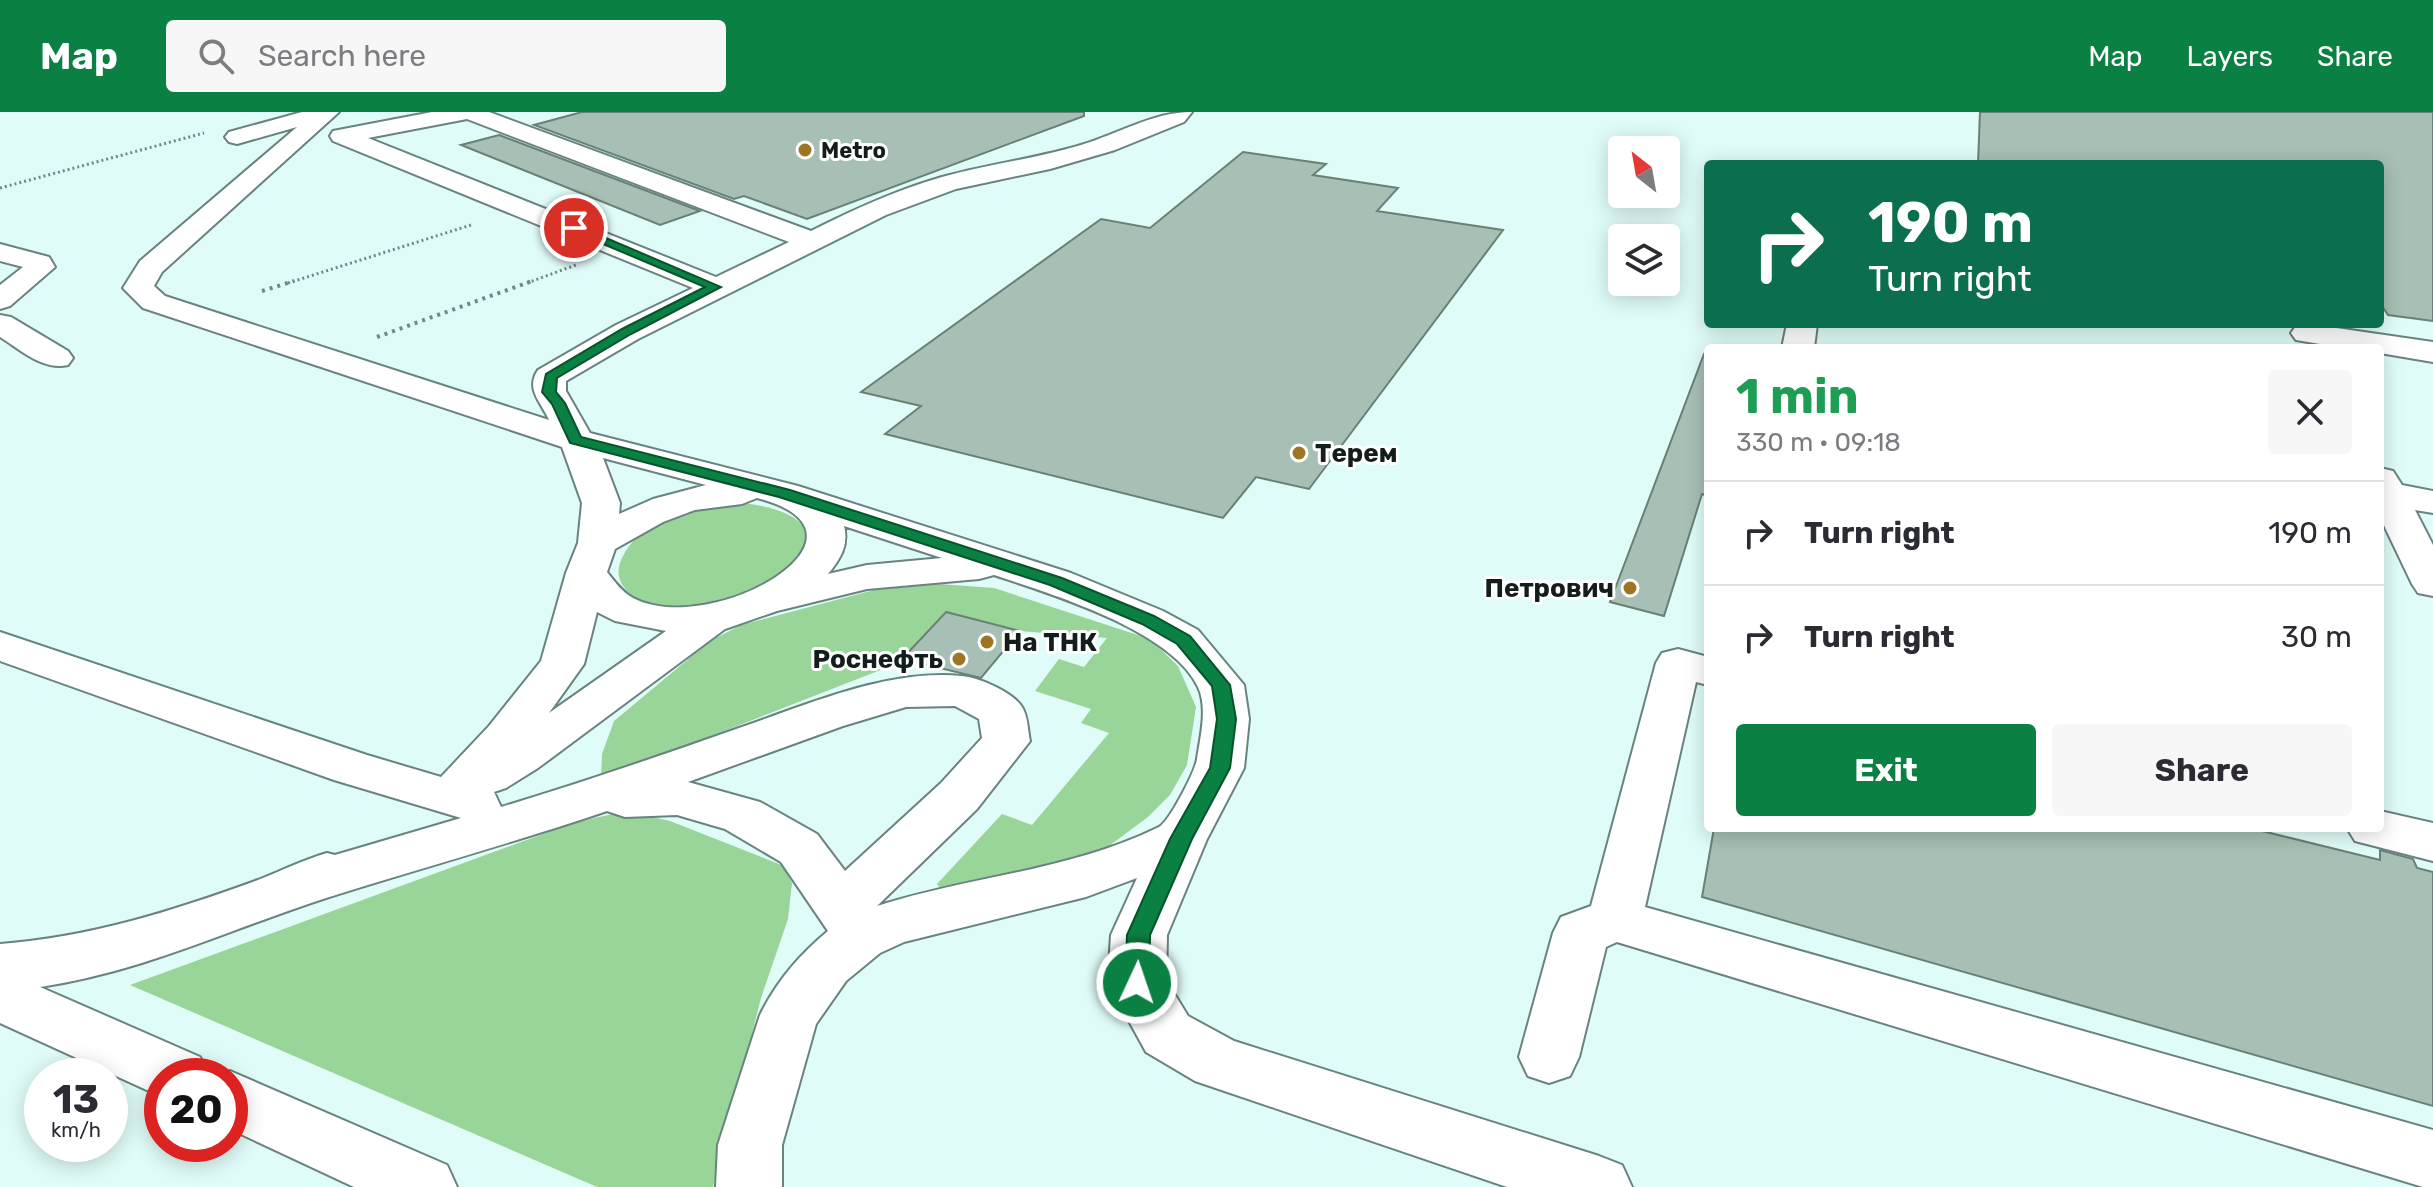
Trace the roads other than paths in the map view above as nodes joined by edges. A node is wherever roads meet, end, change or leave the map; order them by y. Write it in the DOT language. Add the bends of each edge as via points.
graph roads {
  1 [pos="327,112"];
  2 [pos="468,112"];
  3 [pos="1181,112"];
  4 [pos="343,136"];
  5 [pos="237,137"];
  6 [pos="291,141"];
  7 [pos="815,242"];
  8 [pos="0,252"];
  9 [pos="715,287"];
  10 [pos="0,300"];
  11 [pos="0,324"];
  12 [pos="2305,335"];
  13 [pos="2373,344"];
  14 [pos="2384,345"];
  15 [pos="2433,352"];
  16 [pos="57,358"];
  17 [pos="575,440"];
  18 [pos="2384,487"];
  19 [pos="792,497"];
  20 [pos="2433,502"];
  21 [pos="592,558"];
  22 [pos="1004,566"];
  23 [pos="2433,584"];
  24 [pos="762,604"];
  25 [pos="712,618"];
  26 [pos="0,646"];
  27 [pos="1704,670"];
  28 [pos="563,726"];
  29 [pos="451,797"];
  30 [pos="586,800"];
  31 [pos="2384,831"];
  32 [pos="1181,839"];
  33 [pos="2433,842"];
  34 [pos="303,885"];
  35 [pos="1615,920"];
  36 [pos="851,922"];
  37 [pos="0,967"];
  38 [pos="0,996"];
  39 [pos="1549,1057"];
  40 [pos="144,1061"];
  41 [pos="248,1107"];
  42 [pos="2433,1160"];
  43 [pos="424,1187"];
  44 [pos="749,1187"];
  45 [pos="1599,1187"];
  1 -- 5 [label="street"];
  1 -- 6 [label="street"];
  2 -- 4 [label="street"];
  2 -- 7 [label="street"];
  3 -- 7 [label="street" via="1107,145 949,183 877,209"];
  4 -- 6 [label="street"];
  4 -- 9 [label="street"];
  6 -- 17 [label="street" via="150,267 138,288 154,302"];
  7 -- 9 [label="street"];
  8 -- 10 [label="street" via="41,267"];
  9 -- 17 [label="street" via="550,377 549,392"];
  11 -- 16 [label="street"];
  12 -- 13 [label="street"];
  14 -- 15 [label="street"];
  17 -- 19 [label="street"];
  17 -- 21 [label="street" via="601,503"];
  18 -- 20 [label="street"];
  18 -- 23 [label="street"];
  19 -- 21 [label="street" via="711,494 684,499 640,516"];
  19 -- 22 [label="street"];
  19 -- 24 [label="street" via="823,519 822,554 802,579"];
  21 -- 25 [label="street" via="616,606 637,614"];
  21 -- 29 [label="street" via="562,664"];
  22 -- 24 [label="street" via="867,577"];
  22 -- 32 [label="street" via="1148,620 1183,640 1221,685 1226,719 1220,768"];
  24 -- 25 [label="street"];
  25 -- 28 [label="street"];
  26 -- 29 [label="street" via="351,768"];
  27 -- 35 [label="street" via="1678,663"];
  28 -- 29 [label="street" via="523,757"];
  28 -- 30 [label="street" via="557,763 561,789"];
  29 -- 30 [label="street" via="483,807 522,809"];
  29 -- 34 [label="street" via="377,847"];
  30 -- 34 [label="street"];
  30 -- 36 [label="street" via="677,797 742,815 799,848"];
  30 -- 36 [label="street" via="904,692 963,691 1001,711 1006,741"];
  31 -- 33 [label="street"];
  32 -- 36 [label="street" via="1086,877 893,923"];
  32 -- 45 [label="street" via="1139,935 1137,983 1167,1034 1217,1062"];
  34 -- 37 [label="street" via="131,948 44,966"];
  35 -- 39 [label="street" via="1581,933"];
  35 -- 42 [label="street"];
  36 -- 44 [label="street" via="789,1015 750,1145"];
  38 -- 40 [label="street"];
  41 -- 43 [label="street"];
}
